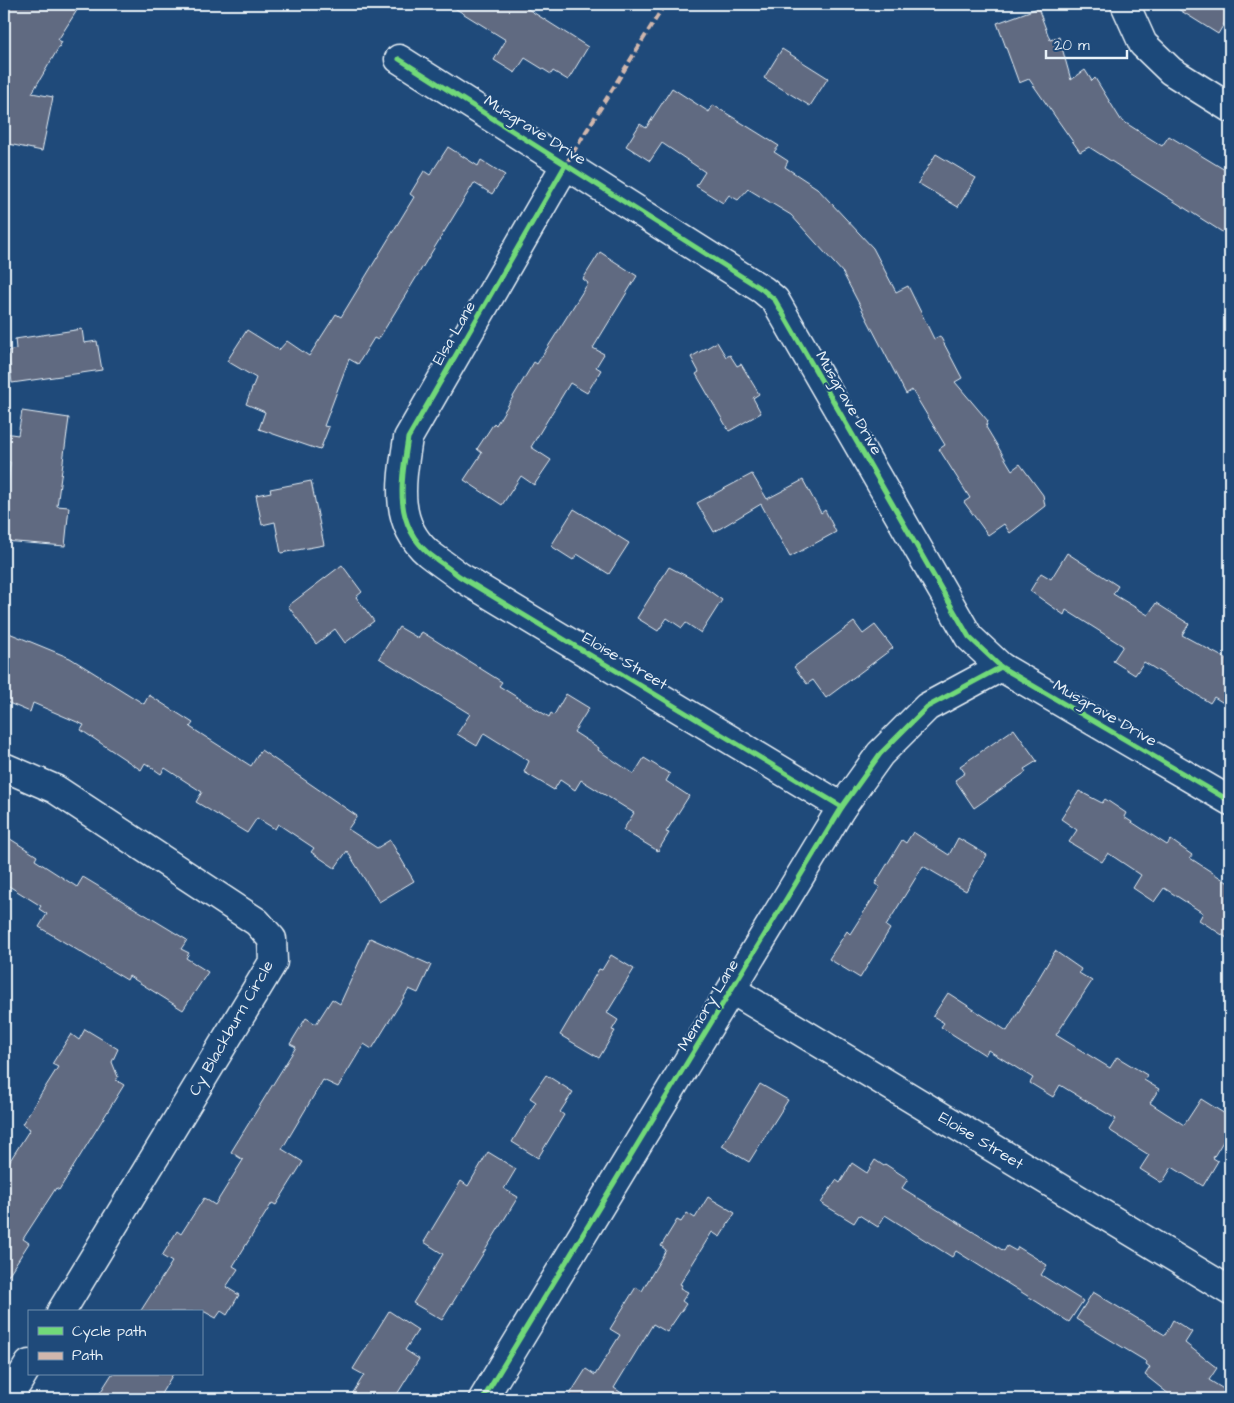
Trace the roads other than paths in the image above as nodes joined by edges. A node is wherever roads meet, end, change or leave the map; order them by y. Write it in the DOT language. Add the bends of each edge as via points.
graph roads {
  1 [pos="1125,4"];
  2 [pos="399,59"];
  3 [pos="1230,108"];
  4 [pos="566,164"];
  5 [pos="406,525"];
  6 [pos="1001,667"];
  7 [pos="4,767"];
  8 [pos="1230,801"];
  9 [pos="842,807"];
  10 [pos="732,990"];
  11 [pos="1230,1291"];
  12 [pos="62,1310"];
  13 [pos="28,1366"];
  14 [pos="8,1399"];
  15 [pos="484,1399"];
  1 -- 3 [label="street" via="1143,44 1171,71"];
  2 -- 4 [label="street, Musgrave Drive"];
  4 -- 5 [label="street, Elsa Lane" via="408,438 400,487"];
  4 -- 6 [label="street, Musgrave Drive" via="775,300 969,637"];
  5 -- 9 [label="street, Eloise Street" via="426,552 459,576"];
  6 -- 8 [label="street, Musgrave Drive"];
  6 -- 9 [label="street, Memory Lane" via="927,707 880,754"];
  7 -- 12 [label="street, Cy Blackburn Circle" via="55,789 257,922 272,940 273,962"];
  9 -- 10 [label="street, Memory Lane"];
  10 -- 11 [label="street, Eloise Street"];
  10 -- 15 [label="street, Memory Lane"];
  13 -- 14 [label="street"];
}
